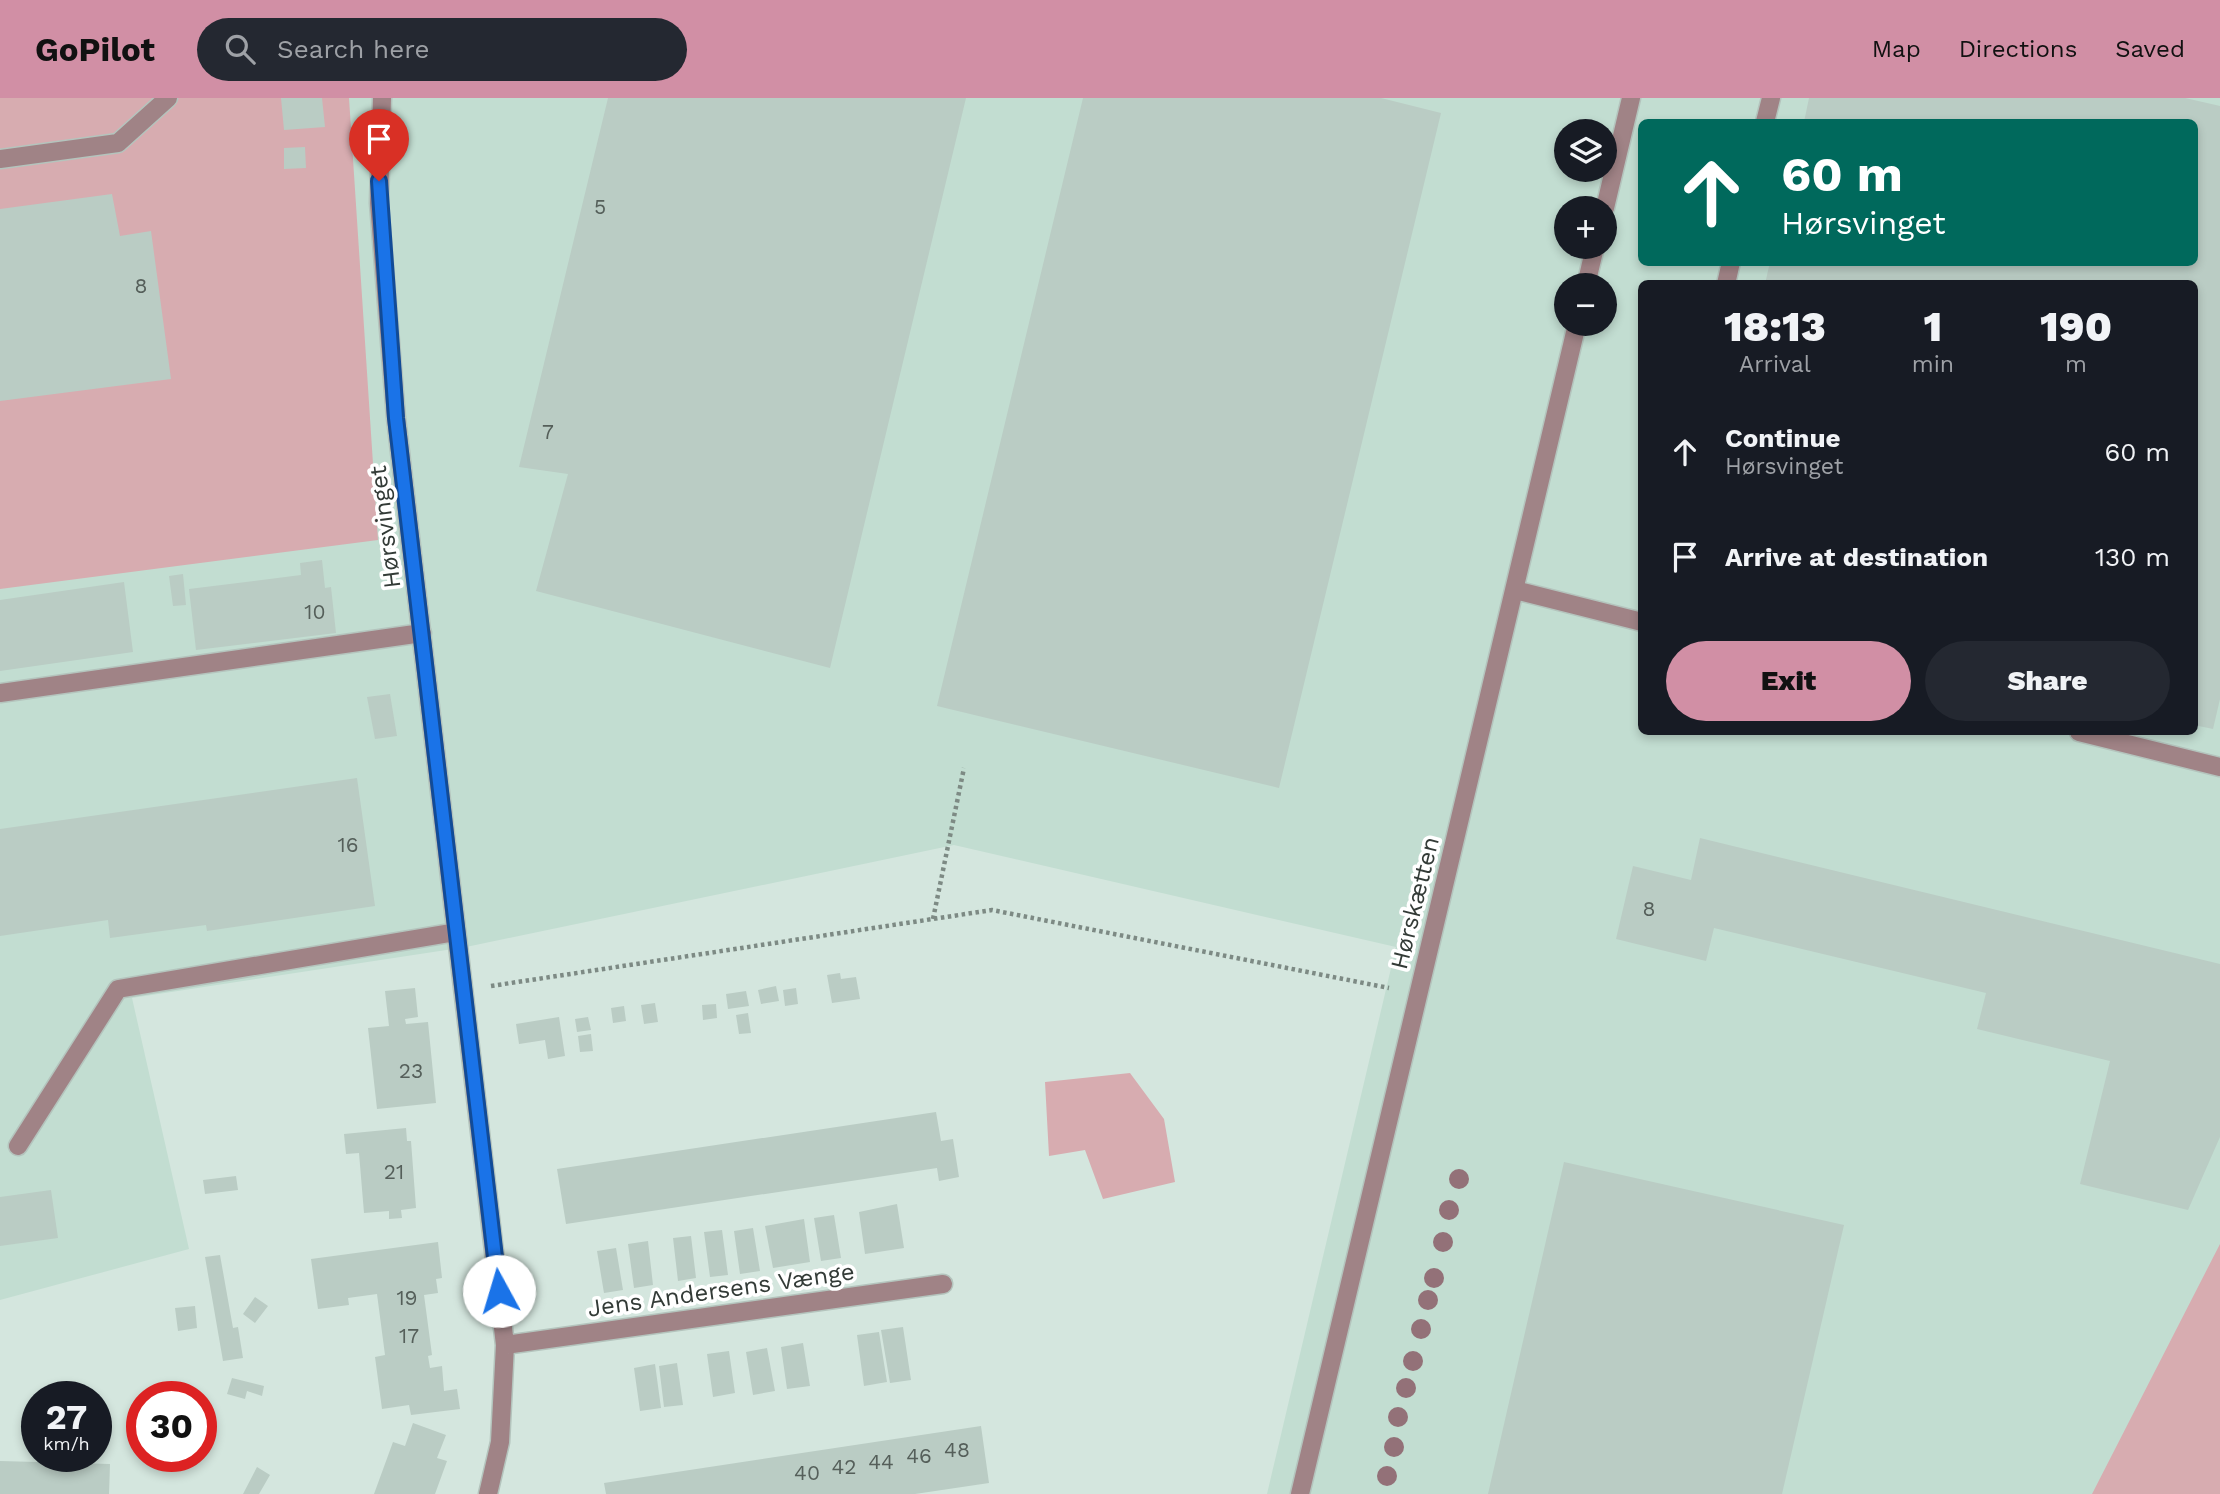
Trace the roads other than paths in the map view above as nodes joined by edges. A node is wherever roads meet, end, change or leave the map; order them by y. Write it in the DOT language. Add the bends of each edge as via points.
graph roads {
  1 [pos="168,98"];
  2 [pos="382,98"];
  3 [pos="1631,98"];
  4 [pos="1771,98"];
  5 [pos="1766,119"];
  6 [pos="0,159"];
  7 [pos="1608,196"];
  8 [pos="1574,336"];
  9 [pos="1515,590"];
  10 [pos="1638,621"];
  11 [pos="422,633"];
  12 [pos="0,693"];
  13 [pos="2091,735"];
  14 [pos="2220,767"];
  15 [pos="457,941"];
  16 [pos="18,1146"];
  17 [pos="943,1284"];
  18 [pos="506,1345"];
  19 [pos="488,1494"];
  20 [pos="1300,1494"];
  1 -- 6 [label="street" via="118,143"];
  2 -- 11 [label="street, Hørsvinget" via="379,203 396,418"];
  3 -- 7 [label="street"];
  4 -- 5 [label="street"];
  8 -- 9 [label="street, Hørskætten"];
  9 -- 10 [label="street"];
  9 -- 20 [label="street, Hørskætten"];
  11 -- 12 [label="street"];
  11 -- 15 [label="street, Hørsvinget"];
  13 -- 14 [label="street"];
  15 -- 16 [label="street" via="118,989"];
  15 -- 18 [label="street"];
  17 -- 18 [label="street, Jens Andersens Vænge"];
  18 -- 19 [label="street" via="500,1442"];
}
